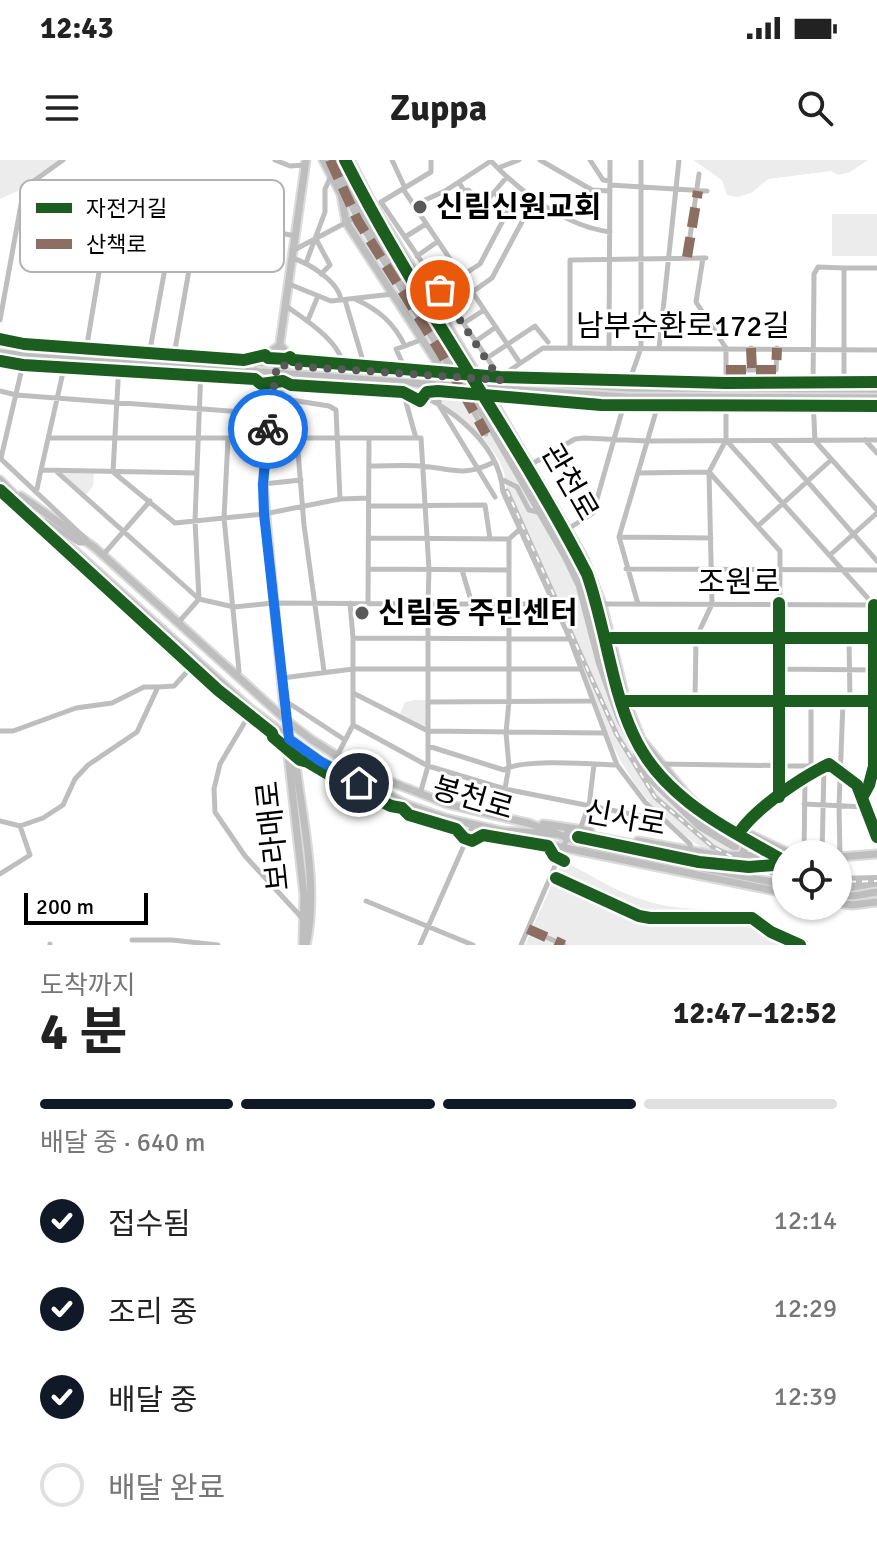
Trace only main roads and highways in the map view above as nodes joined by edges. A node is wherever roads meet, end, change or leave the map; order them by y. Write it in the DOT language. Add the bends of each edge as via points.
graph roads {
  1 [pos="323,160"];
  2 [pos="350,160"];
  3 [pos="306,163"];
  4 [pos="0,343"];
  5 [pos="280,345"];
  6 [pos="0,353"];
  7 [pos="253,365"];
  8 [pos="276,368"];
  9 [pos="297,370"];
  10 [pos="446,376"];
  11 [pos="464,377"];
  12 [pos="480,379"];
  13 [pos="525,386"];
  14 [pos="464,387"];
  15 [pos="485,388"];
  16 [pos="877,389"];
  17 [pos="272,396"];
  18 [pos="877,398"];
  19 [pos="1,482"];
  20 [pos="15,493"];
  21 [pos="179,625"];
  22 [pos="172,637"];
  23 [pos="213,656"];
  24 [pos="200,663"];
  25 [pos="286,720"];
  26 [pos="289,739"];
  27 [pos="447,804"];
  28 [pos="445,818"];
  29 [pos="528,823"];
  30 [pos="730,827"];
  31 [pos="502,831"];
  32 [pos="566,835"];
  33 [pos="772,848"];
  34 [pos="877,854"];
  35 [pos="702,856"];
  36 [pos="852,856"];
  37 [pos="741,857"];
  38 [pos="772,857"];
  39 [pos="772,859"];
  40 [pos="772,882"];
  41 [pos="772,890"];
  42 [pos="877,892"];
  43 [pos="852,896"];
  44 [pos="877,902"];
  45 [pos="852,905"];
  46 [pos="306,945"];
  1 -- 10 [label="main road" via="348,221"];
  2 -- 12 [label="main road, 관천로"];
  3 -- 5 [label="main road"];
  4 -- 7 [label="main road"];
  5 -- 7 [label="main road"];
  5 -- 8 [label="main road"];
  5 -- 9 [label="main road"];
  6 -- 7 [label="main road" via="201,368"];
  7 -- 8 [label="main road"];
  7 -- 17 [label="main road"];
  8 -- 9 [label="main road"];
  8 -- 17 [label="main road"];
  9 -- 10 [label="main road"];
  9 -- 14 [label="main road, bridge"];
  9 -- 17 [label="main road"];
  10 -- 11 [label="main road, bridge"];
  11 -- 12 [label="main road, bridge"];
  11 -- 14 [label="main road, bridge" via="469,383"];
  12 -- 13 [label="main road" via="500,378"];
  12 -- 15 [label="main road, 관천로"];
  13 -- 15 [label="main road"];
  13 -- 16 [label="main road"];
  13 -- 18 [label="main road" via="626,397"];
  14 -- 15 [label="main road, bridge"];
  15 -- 30 [label="main road, 관천로" via="584,558 641,739 703,810"];
  17 -- 25 [label="main road" via="264,514"];
  19 -- 20 [label="main road, 봉천로"];
  20 -- 21 [label="main road, 봉천로" via="94,547"];
  20 -- 22 [label="main road, 봉천로"];
  21 -- 22 [label="main road" via="182,635"];
  21 -- 23 [label="main road, 봉천로"];
  22 -- 24 [label="main road, 봉천로"];
  23 -- 24 [label="main road" via="202,655"];
  23 -- 25 [label="main road, 봉천로"];
  24 -- 26 [label="main road, 봉천로"];
  25 -- 26 [label="main road"];
  25 -- 27 [label="main road, 봉천로" via="336,757"];
  26 -- 28 [label="main road, 봉천로" via="374,791"];
  26 -- 46 [label="main road, 보라매로"];
  26 -- 46 [label="main road, 보라매로" via="309,875"];
  27 -- 28 [label="main road" via="435,808"];
  27 -- 29 [label="main road, 봉천로"];
  28 -- 31 [label="main road, 봉천로"];
  29 -- 32 [label="main road, 봉천로"];
  29 -- 35 [label="main road, 신사로"];
  30 -- 33 [label="main road, 관천로"];
  30 -- 37 [label="main road, 관천로" via="743,838"];
  31 -- 32 [label="main road, 신사로"];
  31 -- 41 [label="main road, 봉천로"];
  32 -- 35 [label="main road, 신사로"];
  32 -- 40 [label="main road, 봉천로" via="584,844"];
  34 -- 36 [label="main road"];
  35 -- 37 [label="main road, 신사로"];
  35 -- 39 [label="main road, 신사로" via="736,863"];
  37 -- 38 [label="main road, 신사로"];
  42 -- 43 [label="main road"];
  44 -- 45 [label="main road"];
}
